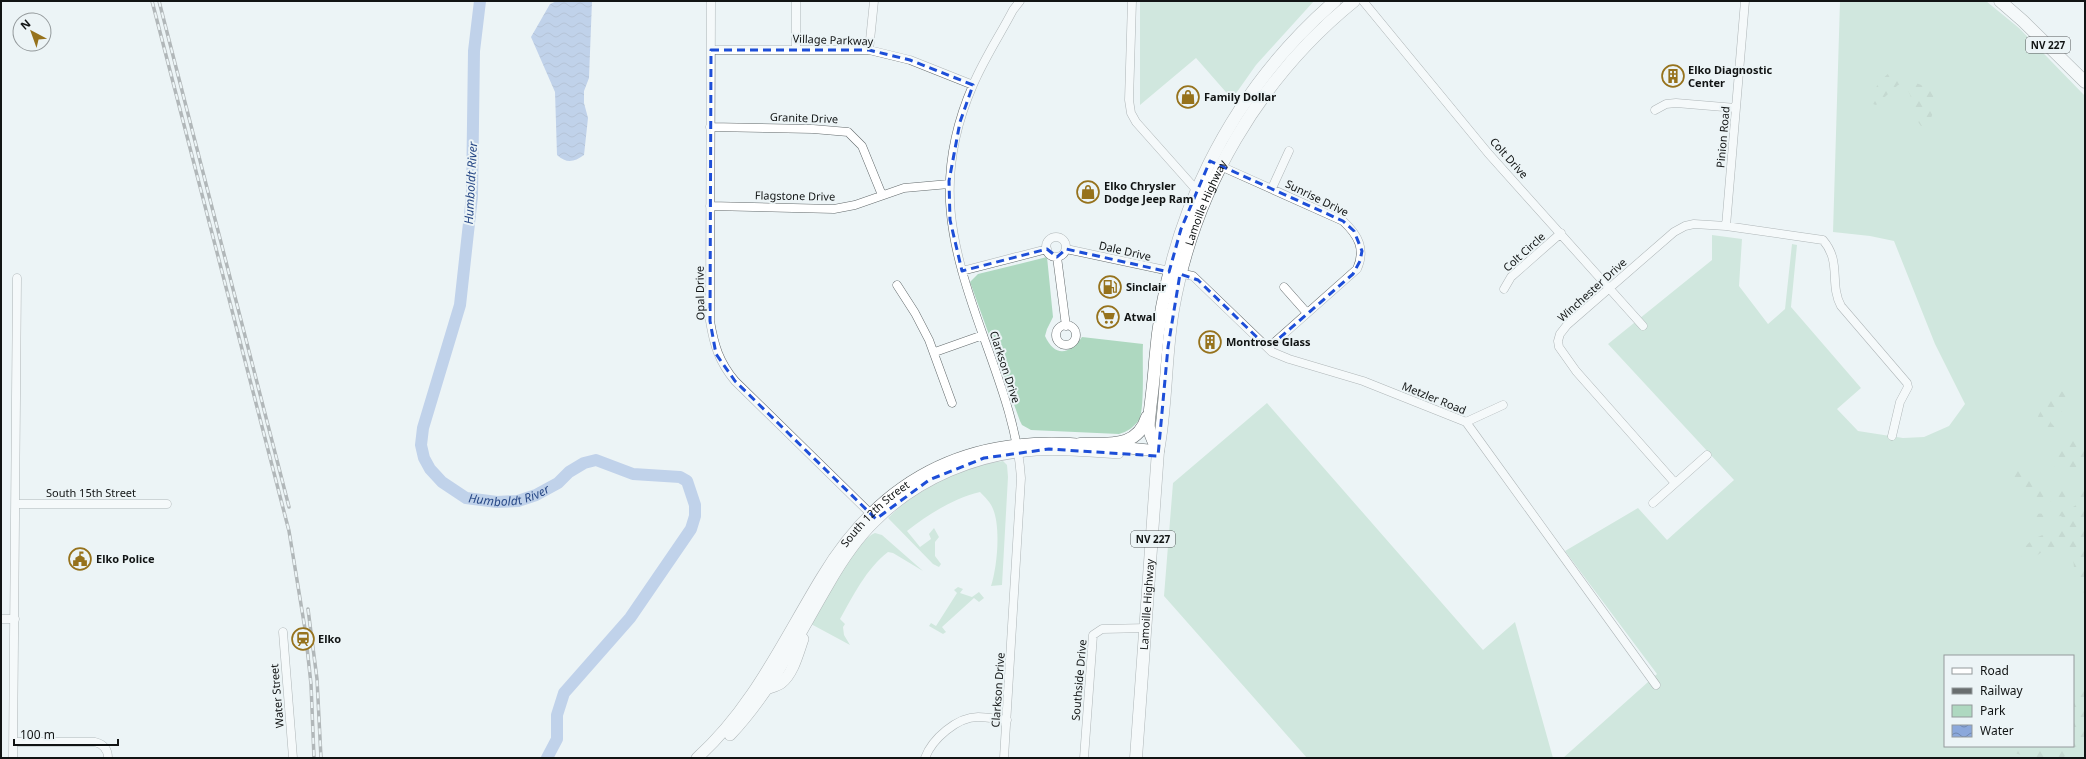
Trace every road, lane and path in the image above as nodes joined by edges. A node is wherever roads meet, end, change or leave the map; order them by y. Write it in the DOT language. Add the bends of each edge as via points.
graph roads {
  1 [pos="711,1"];
  2 [pos="796,1"];
  3 [pos="874,1"];
  4 [pos="1020,1"];
  5 [pos="1132,1"];
  6 [pos="1335,1"];
  7 [pos="1354,1"];
  8 [pos="1363,1"];
  9 [pos="1745,1"];
  10 [pos="2000,1"];
  11 [pos="2013,1"];
  12 [pos="796,49"];
  13 [pos="711,50"];
  14 [pos="869,50"];
  15 [pos="2085,70"];
  16 [pos="2085,82"];
  17 [pos="973,85"];
  18 [pos="1736,108"];
  19 [pos="1655,110"];
  20 [pos="710,128"];
  21 [pos="1289,151"];
  22 [pos="1210,161"];
  23 [pos="1221,166"];
  24 [pos="949,184"];
  25 [pos="1272,188"];
  26 [pos="1196,190"];
  27 [pos="882,195"];
  28 [pos="1206,201"];
  29 [pos="710,206"];
  30 [pos="1726,226"];
  31 [pos="1561,233"];
  32 [pos="1066,248"];
  33 [pos="1047,249"];
  34 [pos="1057,257"];
  35 [pos="962,271"];
  36 [pos="1174,273"];
  37 [pos="18,278"];
  38 [pos="897,284"];
  39 [pos="1284,287"];
  40 [pos="1504,289"];
  41 [pos="1610,289"];
  42 [pos="1307,313"];
  43 [pos="1066,326"];
  44 [pos="1643,326"];
  45 [pos="983,335"];
  46 [pos="1268,348"];
  47 [pos="935,352"];
  48 [pos="1154,378"];
  49 [pos="952,403"];
  50 [pos="1503,405"];
  51 [pos="1466,422"];
  52 [pos="1892,436"];
  53 [pos="1080,444"];
  54 [pos="1017,448"];
  55 [pos="1158,453"];
  56 [pos="1707,455"];
  57 [pos="1675,483"];
  58 [pos="1653,503"];
  59 [pos="16,504"];
  60 [pos="167,504"];
  61 [pos="873,516"];
  62 [pos="1,619"];
  63 [pos="15,620"];
  64 [pos="1147,628"];
  65 [pos="283,632"];
  66 [pos="1656,685"];
  67 [pos="1007,720"];
  68 [pos="13,742"];
  69 [pos="13,758"];
  70 [pos="108,758"];
  71 [pos="293,758"];
  72 [pos="697,758"];
  73 [pos="708,758"];
  74 [pos="925,758"];
  75 [pos="1004,758"];
  76 [pos="1084,758"];
  77 [pos="1136,758"];
  1 -- 13 [label="street, Opal Drive"];
  2 -- 12 [label="street"];
  3 -- 14 [label="street"];
  4 -- 17 [label="street, Clarkson Drive"];
  5 -- 26 [label="street" via="1129,100 1132,113 1136,122"];
  6 -- 22 [label="main road, Lamoille Highway / NV 227" via="1312,21 1280,56 1240,109"];
  7 -- 23 [label="main road, Lamoille Highway / NV 227" via="1314,36 1276,80 1253,111"];
  8 -- 31 [label="street, Colt Drive" via="1488,152"];
  9 -- 18 [label="street, Pinion Road"];
  10 -- 16 [label="main road, NV 227" via="2023,20"];
  11 -- 15 [label="main road, NV 227"];
  12 -- 13 [label="street, Village Parkway"];
  12 -- 14 [label="street, Village Parkway"];
  13 -- 20 [label="street, Opal Drive"];
  14 -- 17 [label="street, Village Parkway" via="910,60"];
  17 -- 24 [label="street, Clarkson Drive" via="960,122"];
  18 -- 19 [label="street" via="1676,103 1666,104"];
  18 -- 30 [label="street, Pinion Road"];
  20 -- 27 [label="street, Granite Drive" via="820,129 848,132 862,146"];
  20 -- 29 [label="street, Opal Drive"];
  21 -- 25 [label="street"];
  22 -- 23 [label="street, Sunrise Drive"];
  22 -- 26 [label="main road, Lamoille Highway / NV 227"];
  23 -- 25 [label="street, Sunrise Drive"];
  23 -- 28 [label="main road, Lamoille Highway / NV 227"];
  24 -- 27 [label="street, Flagstone Drive" via="917,185"];
  24 -- 35 [label="street, Clarkson Drive" via="950,220"];
  25 -- 42 [label="street, Sunrise Drive" via="1343,221 1359,240 1362,251 1357,269"];
  26 -- 28 [label="street"];
  26 -- 36 [label="main road, Lamoille Highway / NV 227" via="1181,229"];
  27 -- 29 [label="street, Flagstone Drive" via="855,205 834,209"];
  28 -- 36 [label="main road, Lamoille Highway / NV 227"];
  29 -- 61 [label="street, Opal Drive" via="710,321 719,359 726,371 745,391"];
  30 -- 41 [label="street, Winchester Drive" via="1685,226 1674,232"];
  30 -- 52 [label="street, Winchester Drive" via="1823,240 1832,255 1836,292 1842,308 1907,382 1908,387 1900,402"];
  31 -- 40 [label="street, Colt Circle" via="1511,277"];
  31 -- 41 [label="street, Colt Drive"];
  32 -- 33 [label="street, Dale Drive" via="1063,240 1055,237 1049,240"];
  32 -- 34 [label="street" via="1063,254"];
  32 -- 36 [label="street, Dale Drive"];
  33 -- 34 [label="street" via="1050,254"];
  33 -- 35 [label="street, Dale Drive"];
  34 -- 43 [label="street"];
  35 -- 45 [label="street, Clarkson Drive"];
  36 -- 46 [label="street, Metzler Road" via="1193,276"];
  36 -- 48 [label="main road, Lamoille Highway / NV 227" via="1157,341"];
  36 -- 55 [label="main road, Lamoille Highway / NV 227"];
  37 -- 59 [label="street"];
  38 -- 47 [label="street"];
  39 -- 42 [label="street"];
  41 -- 44 [label="street, Colt Drive"];
  41 -- 57 [label="street, Winchester Drive" via="1567,325 1560,334 1559,347 1576,371"];
  42 -- 46 [label="street, Sunrise Drive"];
  45 -- 47 [label="street"];
  45 -- 54 [label="street, Clarkson Drive" via="1003,392"];
  46 -- 51 [label="street, Metzler Road" via="1289,359 1363,382"];
  47 -- 49 [label="street" via="940,374"];
  48 -- 53 [label="main road" via="1148,415 1138,435 1124,442"];
  48 -- 55 [label="main road, Lamoille Highway / NV 227" via="1149,428"];
  50 -- 51 [label="street"];
  51 -- 66 [label="street, Metzler Road"];
  53 -- 54 [label="main road, South 12th Street" via="1043,441"];
  53 -- 55 [label="main road, South 12th Street"];
  54 -- 55 [label="main road, South 12th Street"];
  54 -- 61 [label="main road, South 12th Street" via="945,472"];
  54 -- 67 [label="street, Clarkson Drive" via="1021,478"];
  55 -- 64 [label="main road, Lamoille Highway / NV 227"];
  56 -- 57 [label="street"];
  57 -- 58 [label="street"];
  59 -- 60 [label="street, South 15th Street"];
  59 -- 63 [label="street"];
  61 -- 72 [label="main road, South 12th Street" via="831,562 757,687 723,732"];
  61 -- 73 [label="main road, South 12th Street" via="842,561 766,689 732,733"];
  62 -- 63 [label="street"];
  63 -- 68 [label="street"];
  64 -- 76 [label="street, Southside Drive" via="1102,629 1093,636"];
  64 -- 77 [label="main road, Lamoille Highway / NV 227"];
  65 -- 71 [label="street, Water Street"];
  67 -- 74 [label="street" via="977,717 961,722 935,741"];
  67 -- 75 [label="street, Clarkson Drive"];
  68 -- 69 [label="street"];
  68 -- 70 [label="street" via="95,742 104,746"];
}
